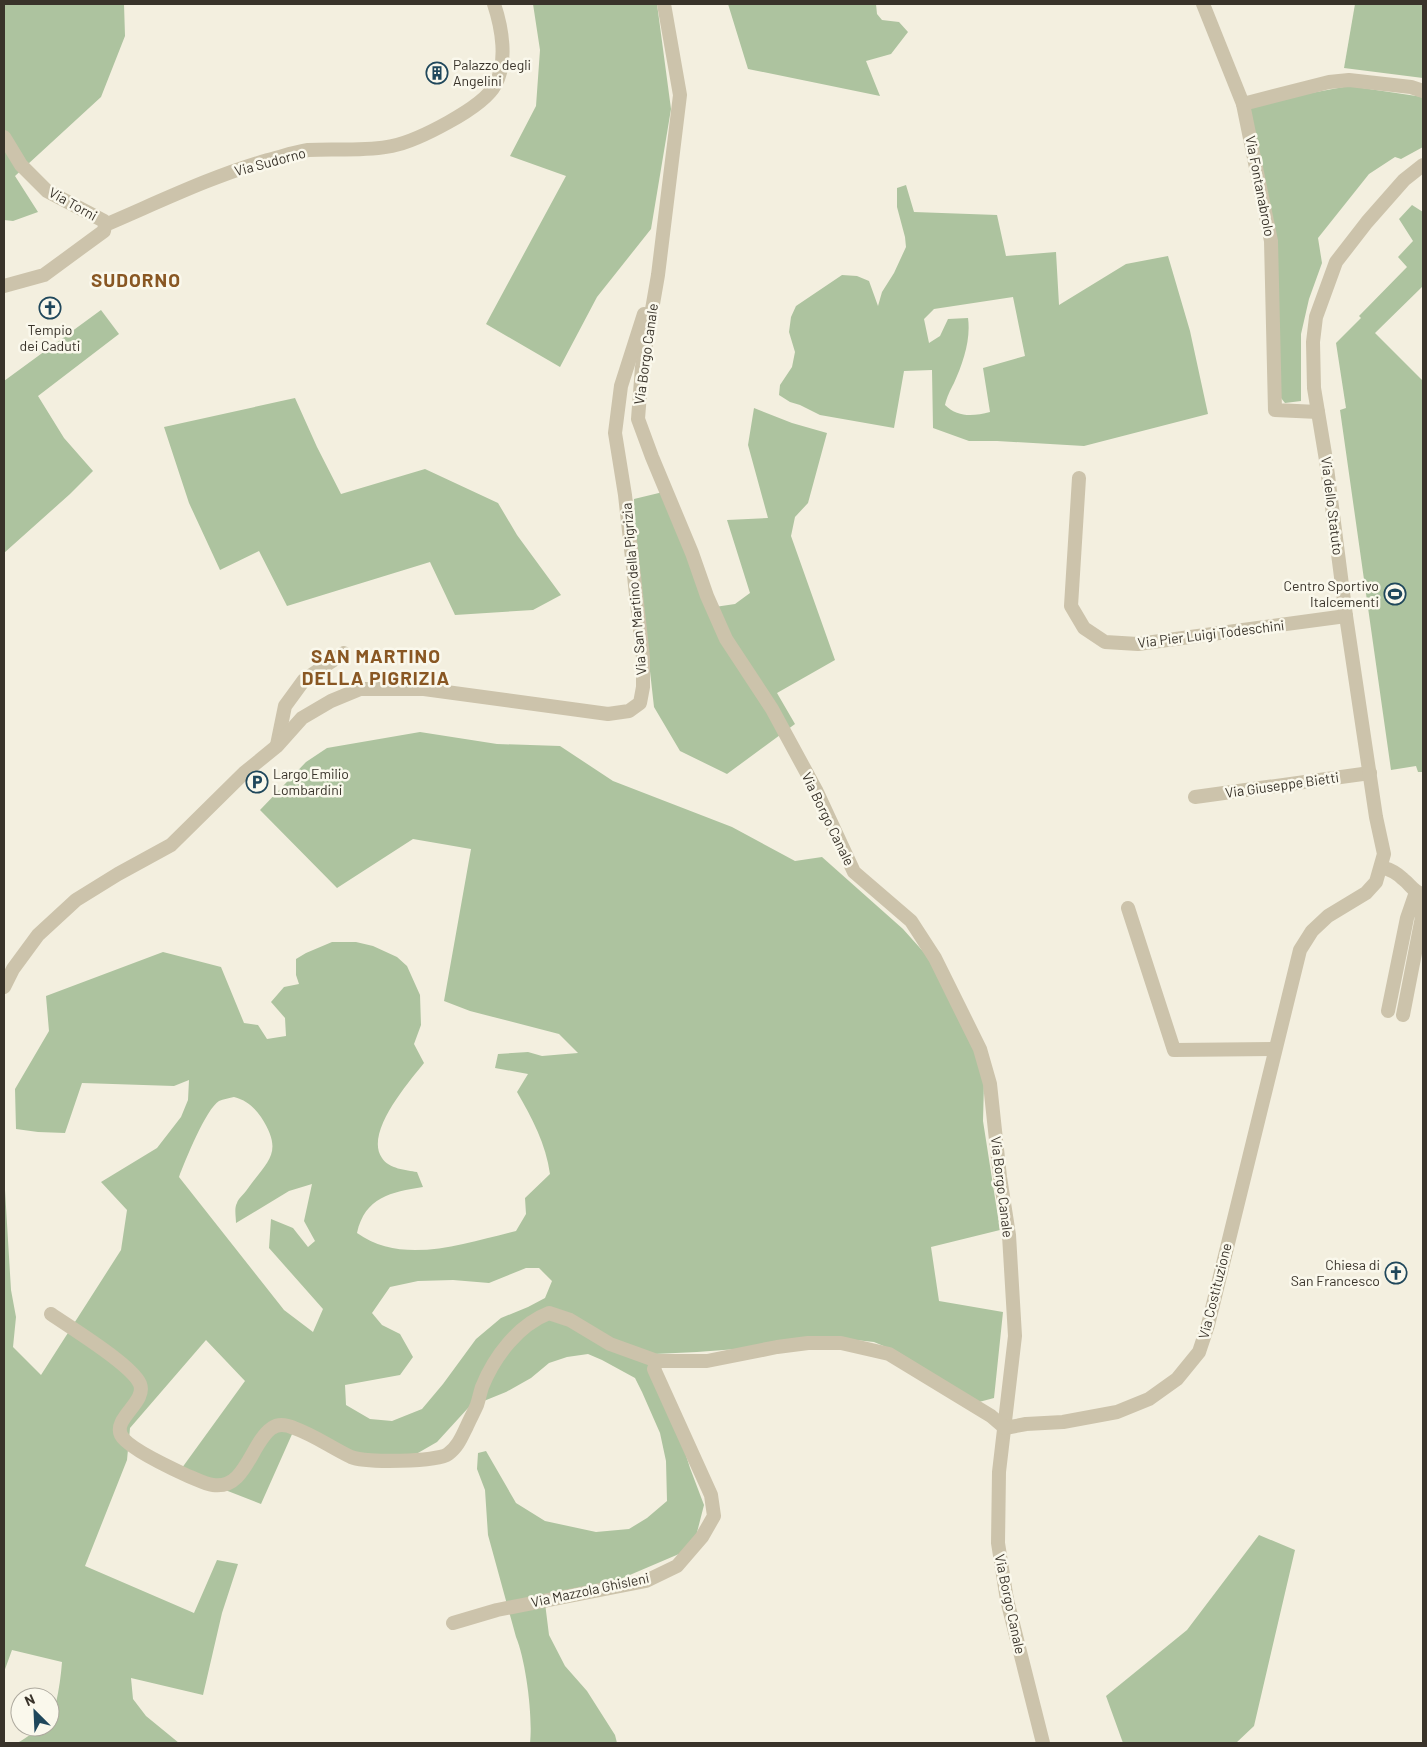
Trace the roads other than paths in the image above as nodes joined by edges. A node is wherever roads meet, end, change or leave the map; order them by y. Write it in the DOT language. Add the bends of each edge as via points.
graph roads {
  1 [pos="494,4"];
  2 [pos="664,4"];
  3 [pos="1203,4"];
  4 [pos="1423,91"];
  5 [pos="1243,104"];
  6 [pos="4,137"];
  7 [pos="1423,165"];
  8 [pos="105,225"];
  9 [pos="658,275"];
  10 [pos="4,286"];
  11 [pos="1318,412"];
  12 [pos="1079,478"];
  13 [pos="1346,616"];
  14 [pos="344,654"];
  15 [pos="277,746"];
  16 [pos="1370,774"];
  17 [pos="1194,797"];
  18 [pos="1381,867"];
  19 [pos="1420,893"];
  20 [pos="1128,908"];
  21 [pos="4,987"];
  22 [pos="1388,1010"];
  23 [pos="1403,1016"];
  24 [pos="1275,1049"];
  25 [pos="52,1314"];
  26 [pos="657,1361"];
  27 [pos="1005,1428"];
  28 [pos="453,1623"];
  29 [pos="1043,1743"];
  1 -- 8 [label="street, Via Sudorno" via="502,65 494,86 474,106 443,126 393,146 307,150 268,160 222,175"];
  2 -- 9 [label="street, Via Borgo Canale" via="680,95"];
  3 -- 5 [label="street"];
  4 -- 5 [label="street" via="1349,80"];
  5 -- 11 [label="street, Via Fontanabrolo" via="1271,241 1275,410"];
  6 -- 8 [label="street, Via Torni" via="21,165 47,191 104,221"];
  7 -- 11 [label="street, Via dello Statuto" via="1404,180 1366,222 1336,262 1316,317 1314,388"];
  8 -- 10 [label="street, Via Sudorno" via="104,231 44,275"];
  9 -- 15 [label="street, Via San Martino della Pigrizia" via="621,386 615,433 626,495 643,657 640,704 629,711 608,714 424,689 360,689 302,718"];
  9 -- 27 [label="street, Via Borgo Canale" via="642,367 638,419 707,596 726,639 772,709 816,790 854,872 911,921 935,958 980,1048 990,1084 1009,1235 1016,1336"];
  11 -- 13 [label="street, Via dello Statuto"];
  12 -- 13 [label="street, Via Pier Luigi Todeschini" via="1071,606 1084,628 1105,642 1138,644"];
  13 -- 16 [label="street, Via dello Statuto"];
  14 -- 15 [label="street" via="304,680 285,706"];
  15 -- 21 [label="street, Via San Martino della Pigrizia" via="244,773 172,845 76,900 38,935"];
  16 -- 17 [label="street, Via Giuseppe Bietti"];
  16 -- 18 [label="street, Via dello Statuto" via="1384,854"];
  18 -- 19 [label="street"];
  18 -- 24 [label="street, Via Costituzione" via="1376,882 1366,894 1312,930 1300,950"];
  19 -- 22 [label="street" via="1406,918"];
  19 -- 23 [label="street" via="1422,917"];
  20 -- 24 [label="street" via="1174,1050"];
  24 -- 27 [label="street, Via Costituzione" via="1200,1352 1177,1379 1149,1399 1117,1412"];
  25 -- 26 [label="street" via="100,1347 138,1380 141,1387 139,1396 120,1428 125,1439 148,1456 213,1486 230,1483 241,1473 263,1438 272,1427 281,1424 305,1432 353,1458 401,1461 446,1455 456,1447 500,1354 523,1329 549,1313 570,1320 610,1344"];
  26 -- 27 [label="street" via="707,1361 785,1346 841,1343 890,1354 991,1416"];
  26 -- 28 [label="street, Via Mazzola Ghisleni" via="654,1369 711,1495 714,1516 702,1537 677,1566 646,1580 497,1610"];
  27 -- 29 [label="street, Via Borgo Canale" via="999,1472 998,1543 1006,1600"];
}
